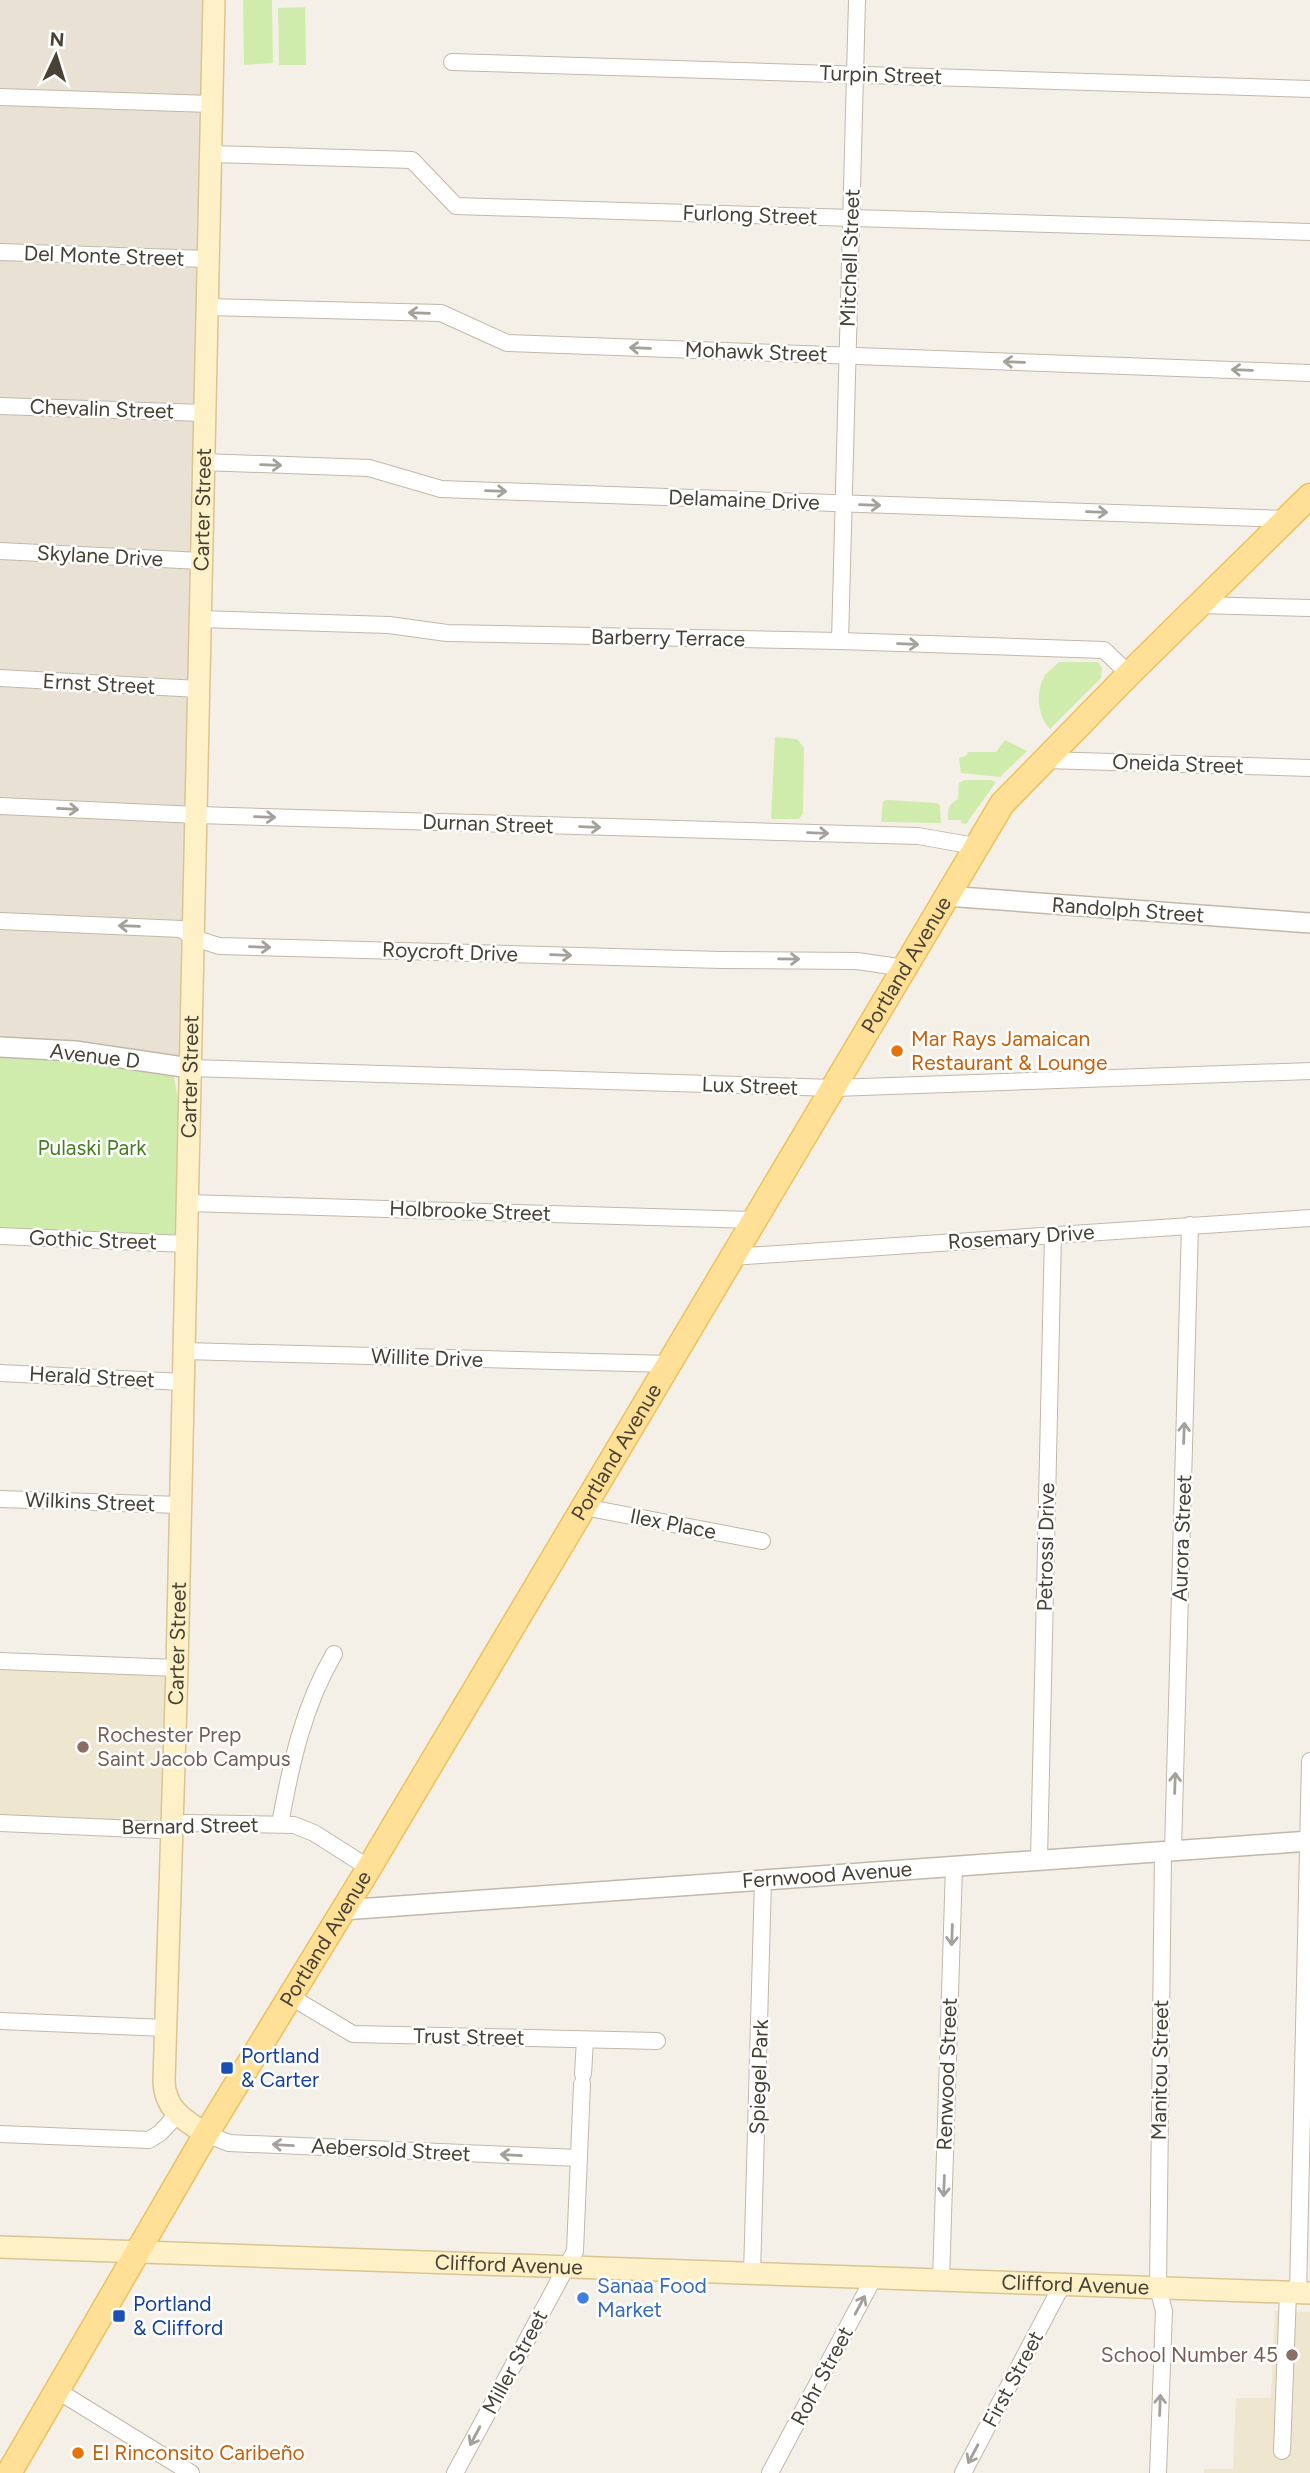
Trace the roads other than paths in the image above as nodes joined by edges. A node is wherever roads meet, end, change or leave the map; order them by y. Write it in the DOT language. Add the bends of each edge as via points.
graph roads {
  1 [pos="214,0"];
  2 [pos="857,0"];
  3 [pos="452,62"];
  4 [pos="855,75"];
  5 [pos="1310,89"];
  6 [pos="0,97"];
  7 [pos="211,104"];
  8 [pos="210,154"];
  9 [pos="851,218"];
  10 [pos="1310,232"];
  11 [pos="0,252"];
  12 [pos="208,259"];
  13 [pos="207,307"];
  14 [pos="847,356"];
  15 [pos="1310,373"];
  16 [pos="0,406"];
  17 [pos="204,413"];
  18 [pos="203,462"];
  19 [pos="1310,496"];
  20 [pos="844,504"];
  21 [pos="1287,519"];
  22 [pos="0,551"];
  23 [pos="201,561"];
  24 [pos="1200,605"];
  25 [pos="1310,608"];
  26 [pos="199,620"];
  27 [pos="840,641"];
  28 [pos="1129,674"];
  29 [pos="0,678"];
  30 [pos="198,689"];
  31 [pos="1045,760"];
  32 [pos="1310,768"];
  33 [pos="0,806"];
  34 [pos="197,816"];
  35 [pos="975,846"];
  36 [pos="946,897"];
  37 [pos="0,921"];
  38 [pos="1310,923"];
  39 [pos="194,938"];
  40 [pos="905,968"];
  41 [pos="0,1047"];
  42 [pos="190,1069"];
  43 [pos="1310,1072"];
  44 [pos="834,1088"];
  45 [pos="187,1203"];
  46 [pos="1310,1217"];
  47 [pos="753,1220"];
  48 [pos="1190,1225"];
  49 [pos="1053,1234"];
  50 [pos="0,1236"];
  51 [pos="186,1244"];
  52 [pos="732,1257"];
  53 [pos="184,1351"];
  54 [pos="669,1364"];
  55 [pos="0,1373"];
  56 [pos="183,1382"];
  57 [pos="0,1499"];
  58 [pos="180,1506"];
  59 [pos="584,1507"];
  60 [pos="762,1541"];
  61 [pos="334,1654"];
  62 [pos="0,1661"];
  63 [pos="177,1668"];
  64 [pos="1310,1761"];
  65 [pos="0,1823"];
  66 [pos="279,1824"];
  67 [pos="173,1826"];
  68 [pos="1309,1842"];
  69 [pos="1168,1852"];
  70 [pos="1039,1860"];
  71 [pos="954,1866"];
  72 [pos="369,1868"];
  73 [pos="763,1880"];
  74 [pos="343,1910"];
  75 [pos="291,1997"];
  76 [pos="0,2021"];
  77 [pos="165,2028"];
  78 [pos="585,2040"];
  79 [pos="657,2041"];
  80 [pos="177,2115"];
  81 [pos="0,2134"];
  82 [pos="206,2134"];
  83 [pos="579,2158"];
  84 [pos="0,2246"];
  85 [pos="137,2251"];
  86 [pos="565,2267"];
  87 [pos="752,2274"];
  88 [pos="873,2279"];
  89 [pos="941,2281"];
  90 [pos="1062,2285"];
  91 [pos="1158,2288"];
  92 [pos="1299,2293"];
  93 [pos="58,2391"];
  94 [pos="1282,2452"];
  95 [pos="9,2473"];
  96 [pos="191,2473"];
  97 [pos="455,2473"];
  98 [pos="770,2473"];
  99 [pos="963,2473"];
  100 [pos="1158,2473"];
  1 -- 7 [label="main road, Carter Street"];
  2 -- 4 [label="street, Mitchell Street"];
  3 -- 4 [label="street, Turpin Street"];
  4 -- 5 [label="street, Turpin Street"];
  4 -- 9 [label="street, Mitchell Street"];
  6 -- 7 [label="street"];
  7 -- 8 [label="main road, Carter Street"];
  8 -- 9 [label="street, Furlong Street" via="412,160 456,206"];
  8 -- 12 [label="main road, Carter Street"];
  9 -- 10 [label="street, Furlong Street"];
  9 -- 14 [label="street, Mitchell Street"];
  11 -- 12 [label="street, Del Monte Street"];
  12 -- 13 [label="main road, Carter Street"];
  14 -- 13 [label="street, Mohawk Street, one-way" via="507,342 441,313"];
  13 -- 17 [label="main road, Carter Street"];
  15 -- 14 [label="street, Mohawk Street, one-way"];
  14 -- 20 [label="street, Mitchell Street"];
  16 -- 17 [label="street, Chevalin Street"];
  17 -- 18 [label="main road, Carter Street"];
  18 -- 20 [label="street, Delamaine Drive, one-way" via="369,468 441,489"];
  18 -- 23 [label="main road, Carter Street"];
  19 -- 21 [label="main road, Portland Avenue"];
  20 -- 21 [label="street, Delamaine Drive, one-way"];
  20 -- 27 [label="street, Mitchell Street"];
  21 -- 24 [label="main road, Portland Avenue"];
  22 -- 23 [label="street, Skylane Drive"];
  23 -- 26 [label="main road, Carter Street"];
  24 -- 25 [label="street"];
  24 -- 28 [label="main road, Portland Avenue"];
  26 -- 27 [label="street, Barberry Terrace" via="389,625 447,633"];
  26 -- 30 [label="main road, Carter Street"];
  27 -- 28 [label="street, Barberry Terrace, one-way" via="1104,650"];
  28 -- 31 [label="main road, Portland Avenue"];
  29 -- 30 [label="street, Ernst Street"];
  30 -- 34 [label="main road, Carter Street"];
  31 -- 32 [label="street, Oneida Street"];
  31 -- 35 [label="main road, Portland Avenue" via="1002,804"];
  33 -- 34 [label="street, Durnan Street, one-way"];
  34 -- 35 [label="street, Durnan Street, one-way" via="918,836"];
  34 -- 39 [label="main road, Carter Street"];
  35 -- 36 [label="main road, Portland Avenue"];
  36 -- 38 [label="street, Randolph Street"];
  36 -- 40 [label="main road, Portland Avenue"];
  39 -- 37 [label="street, Roycroft Drive, one-way" via="168,927"];
  39 -- 40 [label="street, Roycroft Drive, one-way" via="219,946 857,961"];
  39 -- 42 [label="main road, Carter Street"];
  40 -- 44 [label="main road, Portland Avenue"];
  41 -- 42 [label="street, Avenue D" via="75,1051"];
  42 -- 44 [label="street, Lux Street"];
  42 -- 45 [label="main road, Carter Street"];
  43 -- 44 [label="street, Lux Street"];
  44 -- 47 [label="main road, Portland Avenue"];
  45 -- 47 [label="street, Holbrooke Street"];
  45 -- 51 [label="main road, Carter Street"];
  46 -- 48 [label="street, Rosemary Drive"];
  47 -- 52 [label="main road, Portland Avenue"];
  48 -- 49 [label="street, Rosemary Drive"];
  69 -- 48 [label="street, Aurora Street, one-way"];
  49 -- 52 [label="street, Rosemary Drive"];
  49 -- 70 [label="street, Petrossi Drive"];
  50 -- 51 [label="street, Gothic Street"];
  51 -- 53 [label="main road, Carter Street"];
  52 -- 54 [label="main road, Portland Avenue"];
  53 -- 54 [label="street, Willite Drive"];
  53 -- 56 [label="main road, Carter Street"];
  54 -- 59 [label="main road, Portland Avenue"];
  55 -- 56 [label="street, Herald Street"];
  56 -- 58 [label="main road, Carter Street"];
  57 -- 58 [label="street, Wilkins Street"];
  58 -- 63 [label="main road, Carter Street"];
  59 -- 60 [label="street, Ilex Place"];
  59 -- 72 [label="main road, Portland Avenue"];
  61 -- 66 [label="street" via="306,1711"];
  62 -- 63 [label="street"];
  63 -- 67 [label="main road, Carter Street"];
  64 -- 68 [label="street"];
  65 -- 67 [label="street, Bernard Street" via="160,1830"];
  66 -- 67 [label="street, Bernard Street"];
  66 -- 72 [label="street, Bernard Street" via="305,1828"];
  67 -- 77 [label="main road, Carter Street"];
  68 -- 69 [label="street, Fernwood Avenue"];
  68 -- 92 [label="street"];
  69 -- 70 [label="street, Fernwood Avenue"];
  69 -- 91 [label="street, Manitou Street"];
  70 -- 71 [label="street, Fernwood Avenue"];
  71 -- 73 [label="street, Fernwood Avenue"];
  71 -- 89 [label="street, Renwood Street, one-way"];
  72 -- 74 [label="main road, Portland Avenue"];
  73 -- 74 [label="street, Fernwood Avenue"];
  73 -- 87 [label="street, Spiegel Park"];
  74 -- 75 [label="main road, Portland Avenue"];
  75 -- 78 [label="street, Trust Street" via="354,2034"];
  75 -- 82 [label="main road, Portland Avenue"];
  76 -- 77 [label="street"];
  77 -- 80 [label="main road, Carter Street" via="164,2088"];
  78 -- 79 [label="street, Trust Street"];
  78 -- 83 [label="street, Miller Street"];
  80 -- 81 [label="street" via="149,2140"];
  80 -- 82 [label="main road"];
  83 -- 82 [label="street, Aebersold Street, one-way" via="229,2143"];
  82 -- 85 [label="main road, Portland Avenue"];
  83 -- 86 [label="street, Miller Street" via="575,2251"];
  84 -- 85 [label="main road, Clifford Avenue"];
  85 -- 86 [label="main road, Clifford Avenue"];
  85 -- 93 [label="main road, Portland Avenue"];
  86 -- 87 [label="main road, Clifford Avenue"];
  86 -- 97 [label="street, Miller Street, one-way"];
  87 -- 88 [label="main road, Clifford Avenue"];
  88 -- 89 [label="main road, Clifford Avenue"];
  98 -- 88 [label="street, Rohr Street, one-way"];
  89 -- 90 [label="main road, Clifford Avenue"];
  90 -- 91 [label="main road, Clifford Avenue"];
  90 -- 99 [label="street, First Street, one-way"];
  91 -- 92 [label="main road, Clifford Avenue"];
  100 -- 91 [label="street, Manitou Street, one-way" via="1164,2311"];
  92 -- 94 [label="street"];
  93 -- 95 [label="main road, Portland Avenue"];
  93 -- 96 [label="street"];
}
